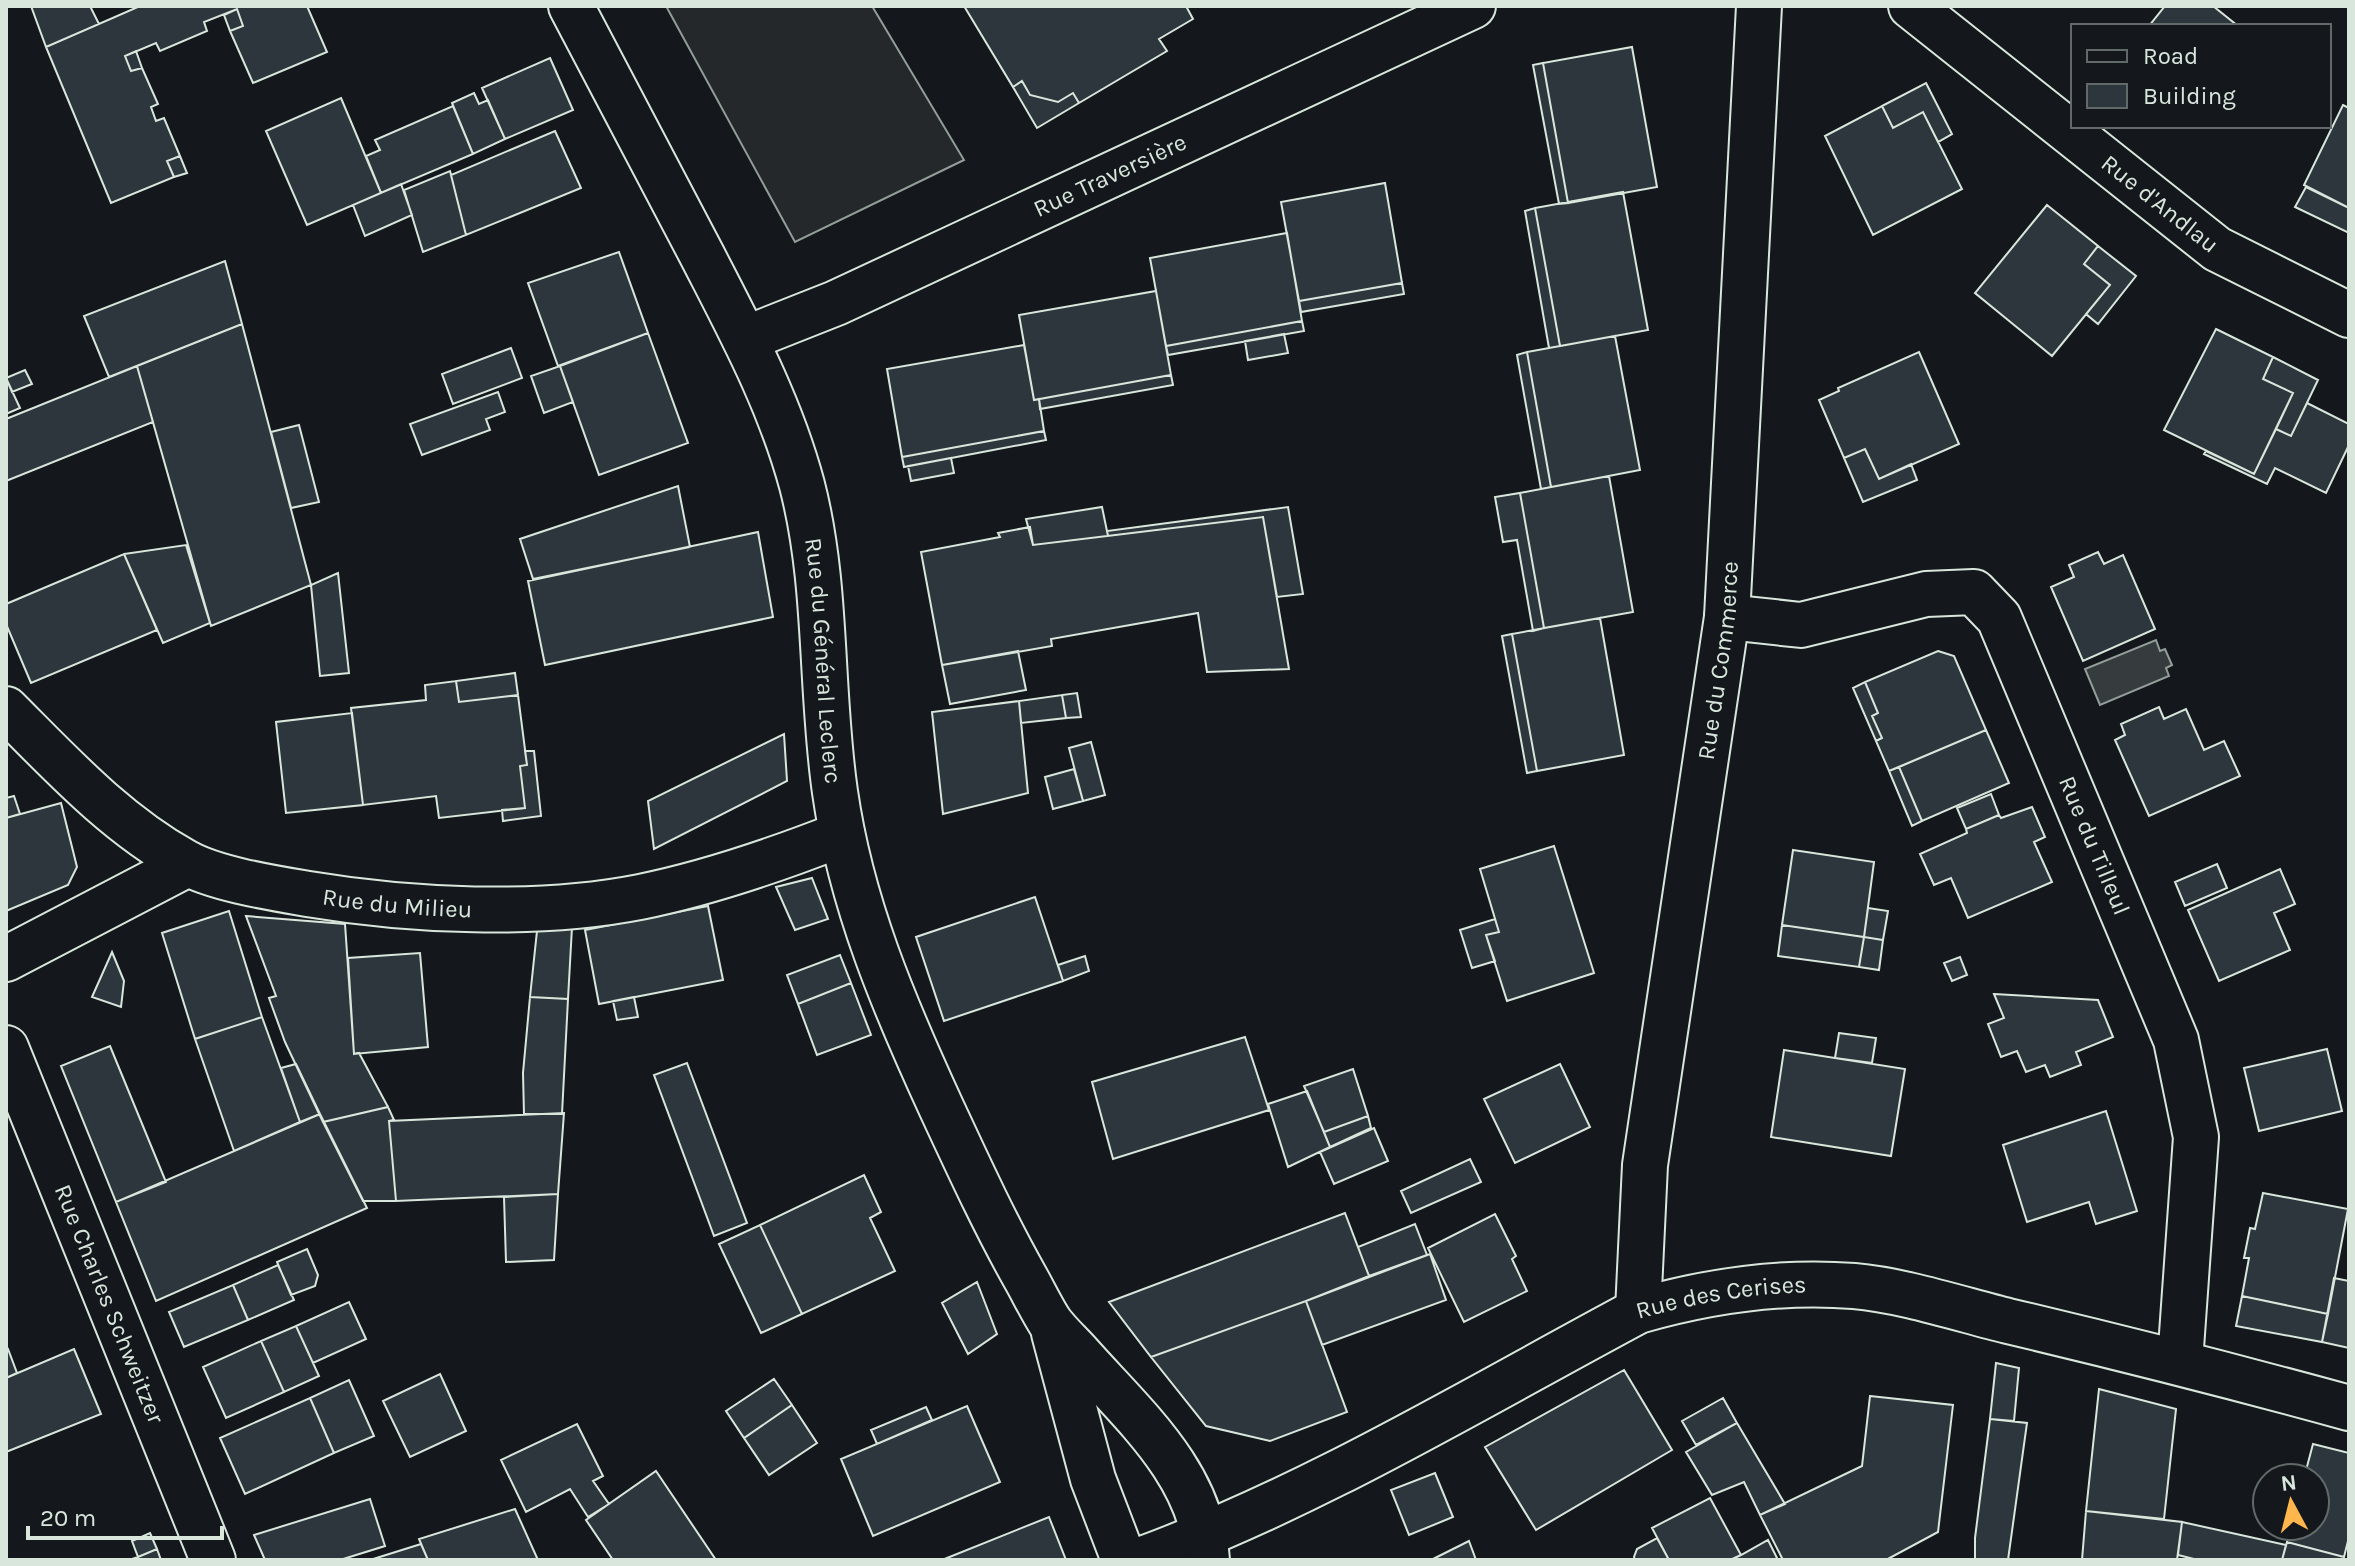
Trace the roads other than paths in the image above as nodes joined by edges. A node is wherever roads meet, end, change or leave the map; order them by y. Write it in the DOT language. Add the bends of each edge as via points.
graph roads {
  1 [pos="571,6"];
  2 [pos="1473,6"];
  3 [pos="1759,6"];
  4 [pos="1911,6"];
  5 [pos="2349,315"];
  6 [pos="745,339"];
  7 [pos="1727,617"];
  8 [pos="6,709"];
  9 [pos="842,834"];
  10 [pos="188,864"];
  11 [pos="6,959"];
  12 [pos="6,1048"];
  13 [pos="1638,1311"];
  14 [pos="1051,1323"];
  15 [pos="2180,1362"];
  16 [pos="2349,1408"];
  17 [pos="1206,1548"];
  18 [pos="213,1560"];
  19 [pos="1124,1560"];
  20 [pos="1140,1560"];
  1 -- 6 [label="street, Rue du Général Leclerc"];
  2 -- 6 [label="street, Rue Traversière" via="836,303"];
  3 -- 7 [label="street, Rue du Commerce"];
  4 -- 5 [label="street, Rue d'Andlau" via="2217,249"];
  6 -- 9 [label="street, Rue du Général Leclerc" via="778,409 812,529"];
  7 -- 13 [label="street, Rue du Commerce" via="1645,1165"];
  7 -- 15 [label="street, Rue du Tilleul" via="1801,625 1926,594 1974,592 1999,618 2176,1040 2196,1137"];
  8 -- 10 [label="street, Rue du Milieu" via="101,804"];
  9 -- 10 [label="street, Rue du Milieu" via="690,886 637,898 530,908 439,908 338,899"];
  9 -- 14 [label="street, Rue du Général Leclerc" via="868,933 903,1025 984,1198"];
  10 -- 11 [label="street"];
  12 -- 18 [label="street, Rue Charles Schweitzer"];
  13 -- 15 [label="street, Rue des Cerises" via="1737,1290 1856,1286"];
  13 -- 17 [label="street, Rue des Cerises"];
  14 -- 17 [label="street, Rue du Général Leclerc" via="1162,1445 1188,1489"];
  14 -- 19 [label="street, Rue du Général Leclerc" via="1093,1479"];
  15 -- 16 [label="street, Rue des Cerises"];
  17 -- 20 [label="street, Rue des Cerises"];
}
